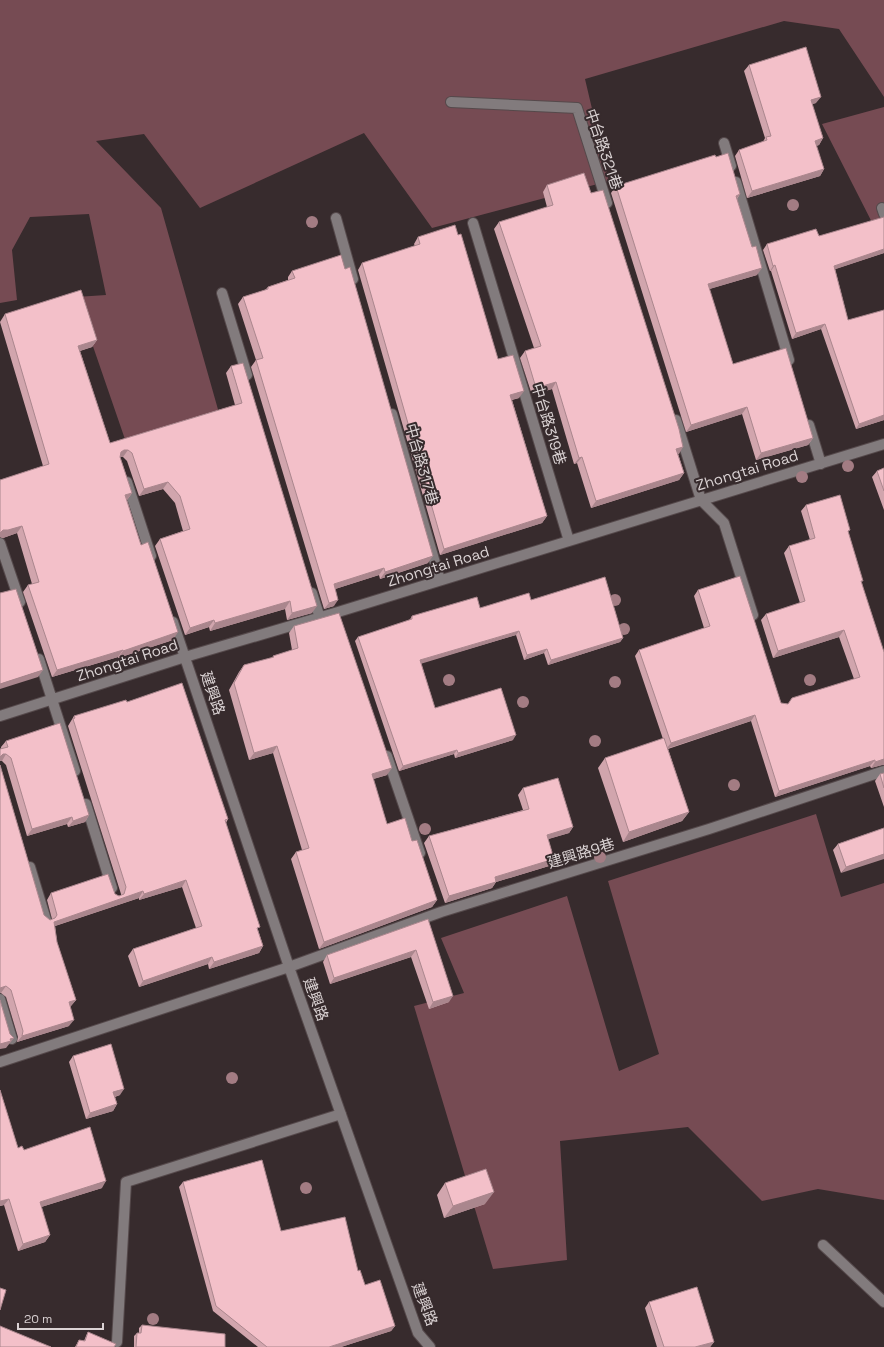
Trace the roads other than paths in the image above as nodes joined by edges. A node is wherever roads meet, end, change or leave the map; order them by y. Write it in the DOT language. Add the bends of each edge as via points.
graph roads {
  1 [pos="451,102"];
  2 [pos="724,143"];
  3 [pos="610,213"];
  4 [pos="336,218"];
  5 [pos="473,223"];
  6 [pos="355,286"];
  7 [pos="222,293"];
  8 [pos="793,372"];
  9 [pos="249,383"];
  10 [pos="390,407"];
  11 [pos="672,409"];
  12 [pos="807,418"];
  13 [pos="884,444"];
  14 [pos="821,464"];
  15 [pos="123,471"];
  16 [pos="701,500"];
  17 [pos="569,541"];
  18 [pos="0,543"];
  19 [pos="155,568"];
  20 [pos="308,580"];
  21 [pos="440,580"];
  22 [pos="23,611"];
  23 [pos="170,612"];
  24 [pos="320,618"];
  25 [pos="757,629"];
  26 [pos="35,648"];
  27 [pos="185,657"];
  28 [pos="53,700"];
  29 [pos="0,716"];
  30 [pos="384,747"];
  31 [pos="884,771"];
  32 [pos="26,854"];
  33 [pos="423,860"];
  34 [pos="115,896"];
  35 [pos="46,920"];
  36 [pos="289,967"];
  37 [pos="0,999"];
  38 [pos="12,1039"];
  39 [pos="0,1062"];
  40 [pos="341,1114"];
  41 [pos="823,1245"];
  42 [pos="884,1302"];
  43 [pos="117,1342"];
  44 [pos="430,1347"];
  1 -- 3 [label="street, 中台路321巷" via="577,108"];
  2 -- 8 [label="street"];
  4 -- 6 [label="street"];
  5 -- 17 [label="street, 中台路319巷"];
  7 -- 9 [label="street"];
  10 -- 21 [label="street, 中台路317巷"];
  11 -- 16 [label="street"];
  12 -- 14 [label="street"];
  13 -- 14 [label="street, Zhongtai Road"];
  14 -- 16 [label="street, Zhongtai Road"];
  15 -- 19 [label="street"];
  16 -- 17 [label="street, Zhongtai Road"];
  16 -- 25 [label="street" via="724,522"];
  17 -- 21 [label="street, Zhongtai Road"];
  18 -- 22 [label="street"];
  20 -- 24 [label="street"];
  21 -- 24 [label="street, Zhongtai Road" via="339,616"];
  23 -- 27 [label="street, 建興路"];
  24 -- 27 [label="street, Zhongtai Road"];
  26 -- 28 [label="street"];
  27 -- 28 [label="street, Zhongtai Road"];
  27 -- 36 [label="street, 建興路"];
  28 -- 29 [label="street, Zhongtai Road"];
  28 -- 34 [label="street"];
  30 -- 33 [label="street"];
  31 -- 36 [label="street, 建興路9巷" via="709,829 439,908"];
  32 -- 35 [label="street"];
  36 -- 39 [label="street, 建興路9巷"];
  36 -- 40 [label="street, 建興路"];
  37 -- 38 [label="street"];
  40 -- 43 [label="street" via="126,1182"];
  40 -- 44 [label="street, 建興路" via="418,1333"];
  41 -- 42 [label="street"];
}
